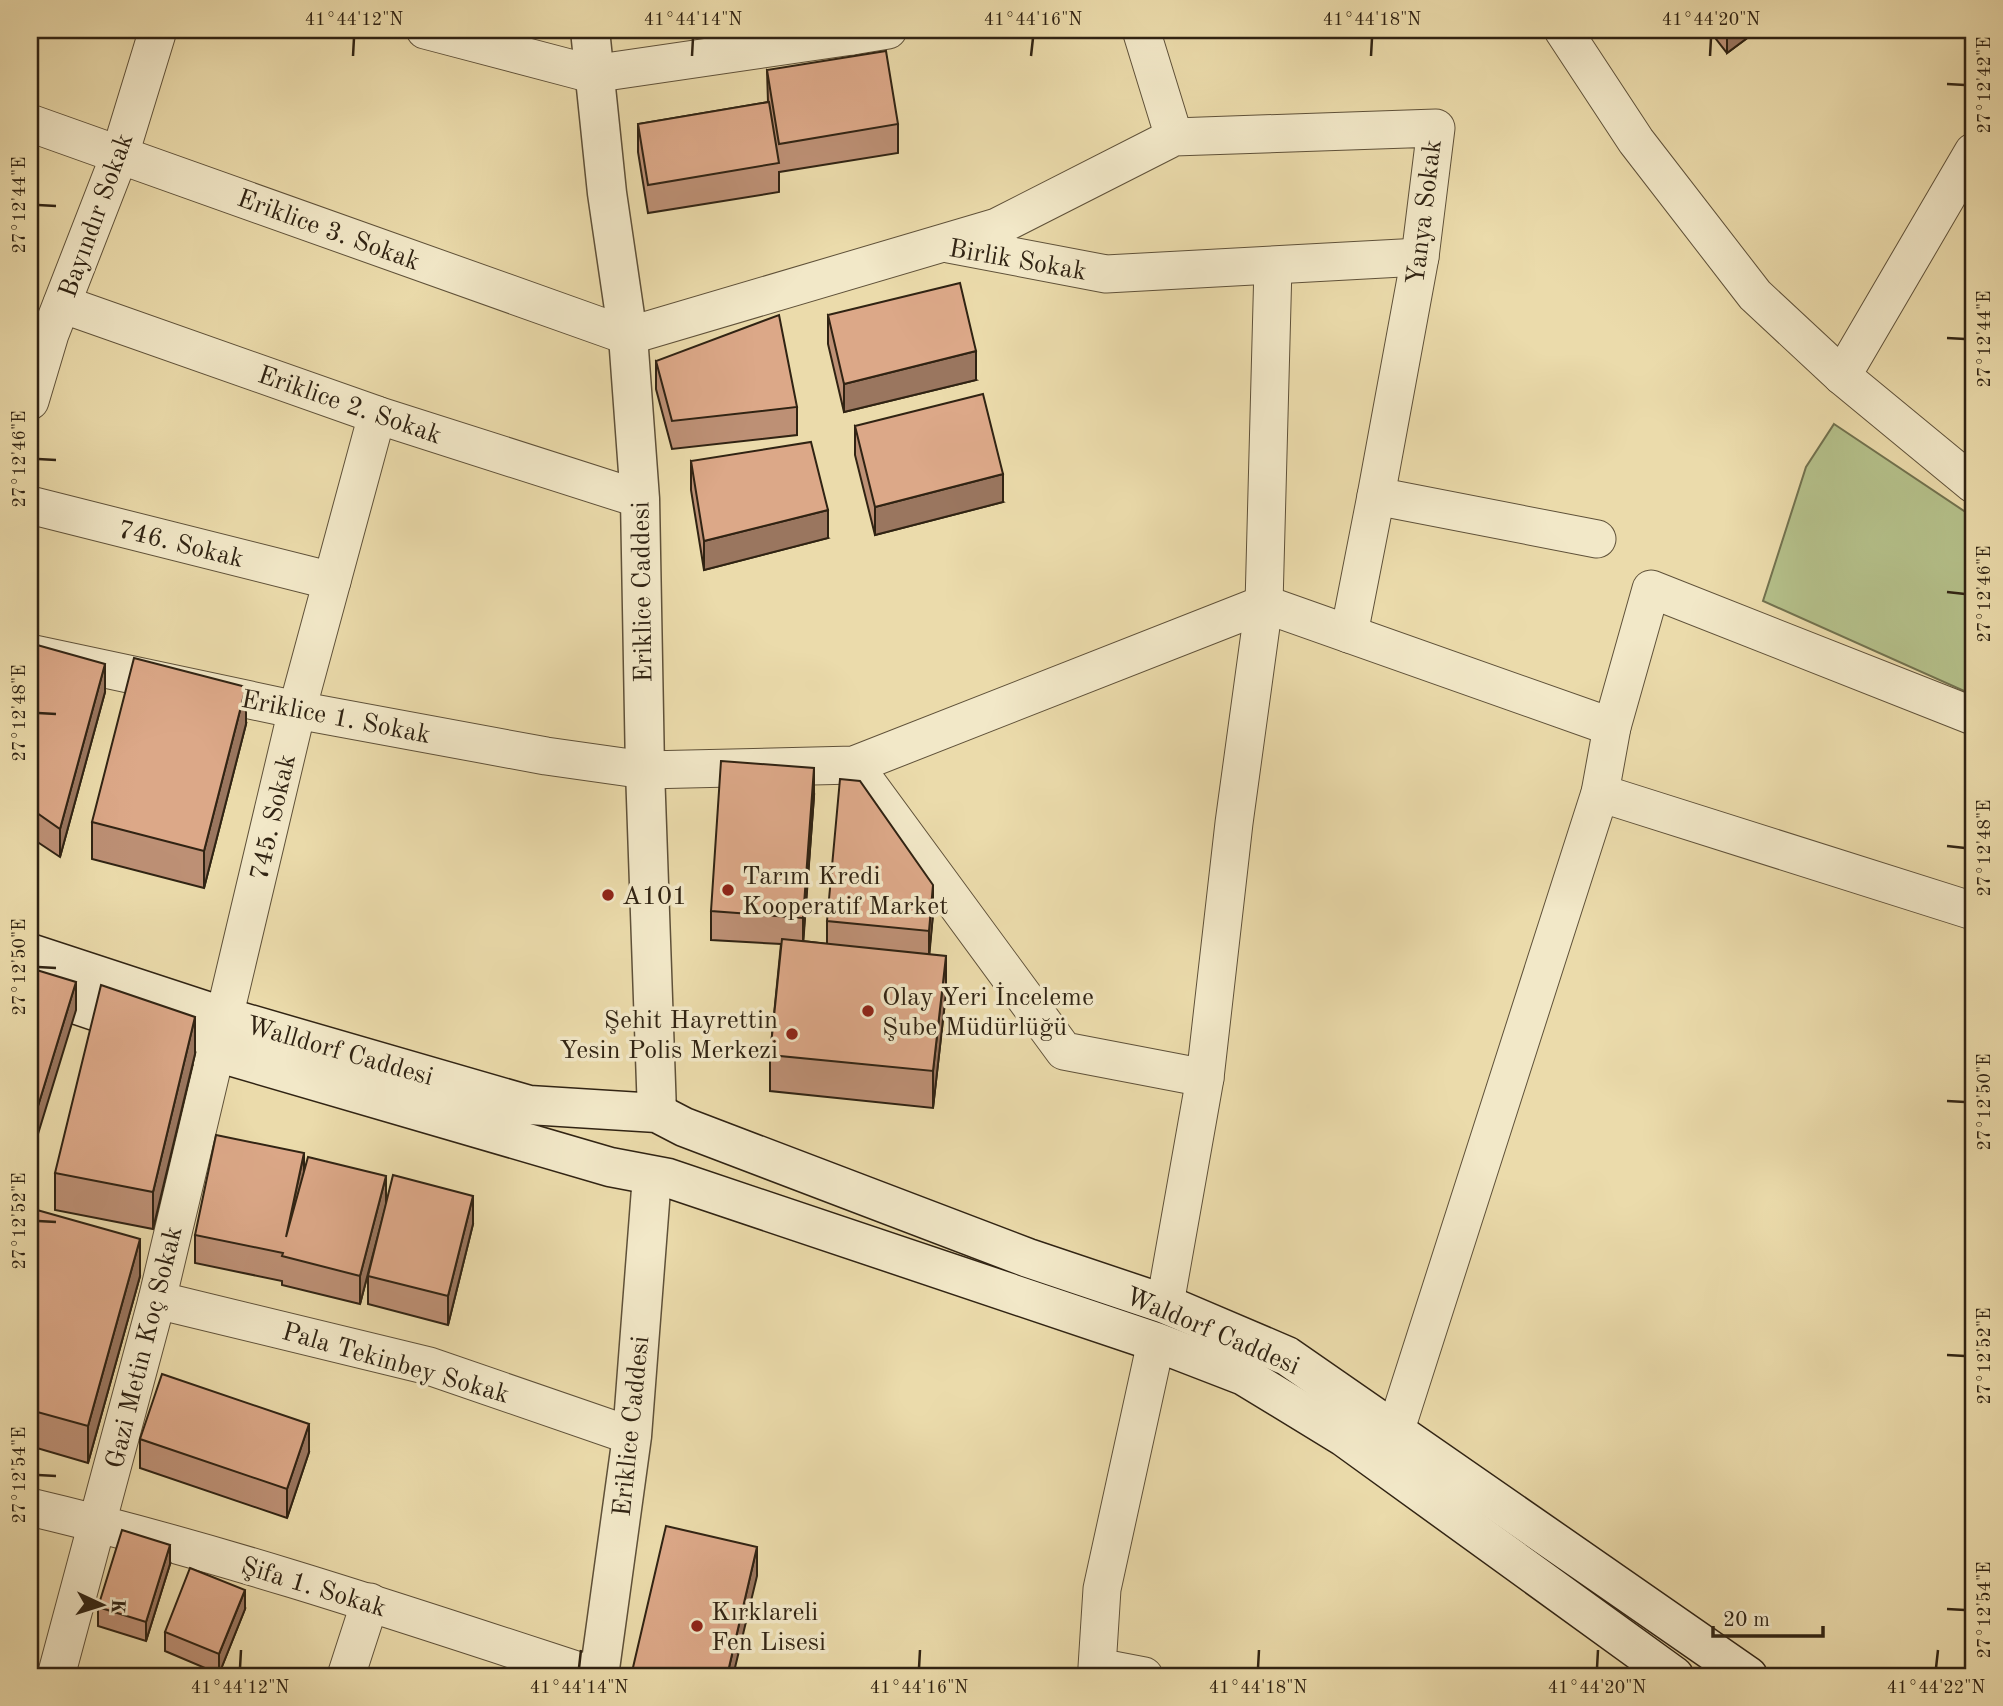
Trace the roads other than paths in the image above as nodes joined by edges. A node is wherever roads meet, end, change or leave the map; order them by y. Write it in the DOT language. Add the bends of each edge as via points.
graph roads {
  1 [pos="158,30"];
  2 [pos="425,30"];
  3 [pos="581,30"];
  4 [pos="590,30"];
  5 [pos="888,30"];
  6 [pos="1141,30"];
  7 [pos="1563,30"];
  8 [pos="852,33"];
  9 [pos="592,74"];
  10 [pos="30,123"];
  11 [pos="1174,137"];
  12 [pos="120,154"];
  13 [pos="1971,158"];
  14 [pos="943,243"];
  15 [pos="1420,257"];
  16 [pos="1273,266"];
  17 [pos="47,322"];
  18 [pos="628,336"];
  19 [pos="1842,376"];
  20 [pos="30,401"];
  21 [pos="377,415"];
  22 [pos="1973,484"];
  23 [pos="1376,496"];
  24 [pos="640,499"];
  25 [pos="30,505"];
  26 [pos="1597,539"];
  27 [pos="332,581"];
  28 [pos="1264,604"];
  29 [pos="1349,634"];
  30 [pos="30,653"];
  31 [pos="297,710"];
  32 [pos="1973,716"];
  33 [pos="1612,727"];
  34 [pos="854,765"];
  35 [pos="645,770"];
  36 [pos="1600,793"];
  37 [pos="1973,911"];
  38 [pos="30,953"];
  39 [pos="30,989"];
  40 [pos="221,1035"];
  41 [pos="1205,1078"];
  42 [pos="670,1120"];
  43 [pos="660,1177"];
  44 [pos="157,1300"];
  45 [pos="1165,1304"];
  46 [pos="1156,1342"];
  47 [pos="1396,1429"];
  48 [pos="632,1436"];
  49 [pos="30,1507"];
  50 [pos="98,1523"];
  51 [pos="370,1602"];
  52 [pos="56,1676"];
  53 [pos="346,1676"];
  54 [pos="597,1676"];
  55 [pos="1144,1676"];
  56 [pos="1674,1676"];
  57 [pos="1748,1676"];
  1 -- 12 [label="street, Bayındır Sokak"];
  2 -- 9 [label="street"];
  3 -- 9 [label="main road, Eriklice Caddesi"];
  4 -- 9 [label="main road, Eriklice Caddesi"];
  5 -- 8 [label="street"];
  6 -- 11 [label="street"];
  7 -- 19 [label="street" via="1636,141 1755,295"];
  8 -- 9 [label="street"];
  9 -- 18 [label="main road, Eriklice Caddesi"];
  10 -- 12 [label="street, Eriklice 3. Sokak"];
  11 -- 14 [label="street, Yanya Sokak" via="997,227"];
  11 -- 15 [label="street, Yanya Sokak" via="1436,128"];
  12 -- 17 [label="street, Bayındır Sokak"];
  12 -- 18 [label="street, Eriklice 3. Sokak"];
  13 -- 19 [label="street"];
  14 -- 16 [label="street, Birlik Sokak" via="1106,274"];
  14 -- 18 [label="street, Birlik Sokak"];
  15 -- 16 [label="street, Birlik Sokak"];
  15 -- 23 [label="street, Yanya Sokak"];
  16 -- 28 [label="street"];
  17 -- 20 [label="street, Bayındır Sokak"];
  17 -- 21 [label="street, Eriklice 2. Sokak"];
  18 -- 24 [label="main road, Eriklice Caddesi"];
  19 -- 22 [label="street"];
  21 -- 24 [label="street, Eriklice 2. Sokak"];
  21 -- 27 [label="street, 745. Sokak"];
  23 -- 26 [label="street"];
  23 -- 29 [label="street, Yanya Sokak"];
  24 -- 35 [label="main road, Eriklice Caddesi"];
  25 -- 27 [label="street, 746. Sokak"];
  27 -- 31 [label="street, 745. Sokak"];
  28 -- 29 [label="street"];
  28 -- 34 [label="street"];
  28 -- 41 [label="street"];
  29 -- 33 [label="street"];
  30 -- 31 [label="street, Eriklice 1. Sokak"];
  31 -- 35 [label="street, Eriklice 1. Sokak"];
  31 -- 40 [label="street, 745. Sokak"];
  32 -- 33 [label="street" via="1651,589"];
  33 -- 36 [label="street"];
  34 -- 35 [label="street, Eriklice 1. Sokak"];
  34 -- 41 [label="street" via="1064,1051"];
  35 -- 42 [label="main road, Eriklice Caddesi"];
  36 -- 37 [label="street"];
  36 -- 47 [label="street"];
  38 -- 40 [label="main road, Walldorf Caddesi"];
  39 -- 40 [label="main road, Walldorf Caddesi"];
  40 -- 42 [label="main road, Walldorf Caddesi" via="529,1105"];
  40 -- 43 [label="main road, Walldorf Caddesi" via="610,1167"];
  40 -- 44 [label="street, Gazi Metin Koç Sokak"];
  41 -- 45 [label="street"];
  42 -- 43 [label="main road" via="688,1143 687,1155 681,1169"];
  42 -- 43 [label="main road" via="641,1120 629,1141 632,1156"];
  42 -- 45 [label="main road, Waldorf Caddesi" via="1028,1258"];
  43 -- 46 [label="main road, Waldorf Caddesi"];
  43 -- 48 [label="main road, Eriklice Caddesi"];
  44 -- 48 [label="street, Pala Tekinbey Sokak" via="429,1366"];
  44 -- 50 [label="street, Gazi Metin Koç Sokak"];
  45 -- 47 [label="main road, Waldorf Caddesi" via="1287,1356"];
  46 -- 55 [label="street" via="1102,1589 1097,1667"];
  46 -- 56 [label="main road, Waldorf Caddesi" via="1244,1376 1344,1437"];
  47 -- 57 [label="main road, Waldorf Caddesi"];
  48 -- 54 [label="main road, Eriklice Caddesi"];
  49 -- 50 [label="street, Şifa 1. Sokak"];
  50 -- 51 [label="street, Şifa 1. Sokak"];
  50 -- 52 [label="street, Gazi Metin Koç Sokak"];
  51 -- 53 [label="street"];
  51 -- 54 [label="street, Şifa 1. Sokak"];
}
